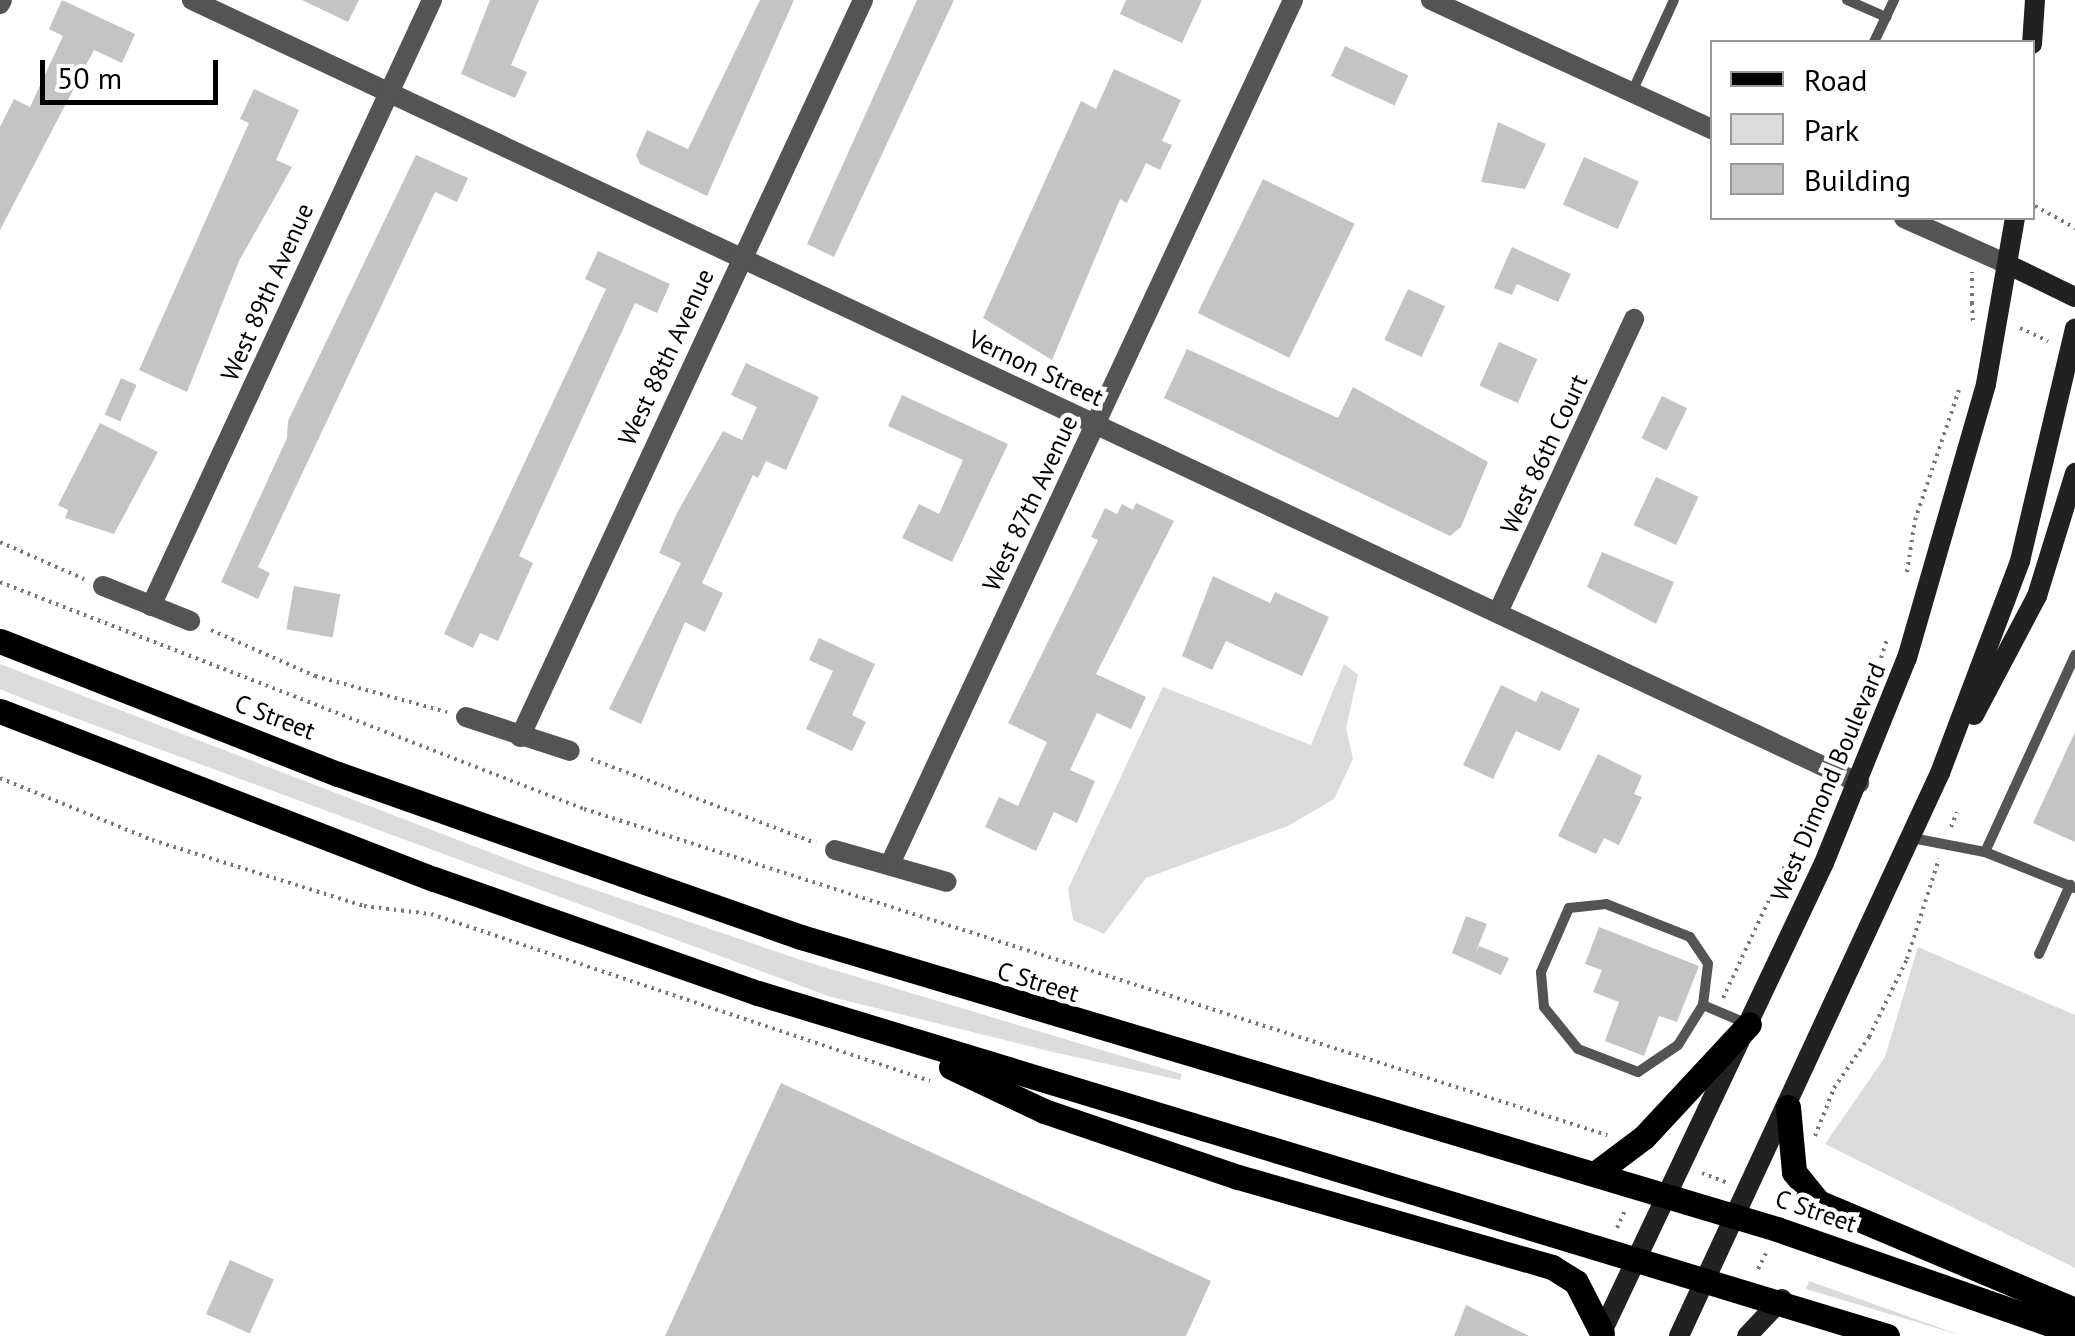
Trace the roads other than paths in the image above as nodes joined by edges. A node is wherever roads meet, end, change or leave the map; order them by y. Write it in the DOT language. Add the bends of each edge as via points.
graph roads {
  1 [pos="192,0"];
  2 [pos="432,0"];
  3 [pos="863,0"];
  4 [pos="1293,0"];
  5 [pos="1431,0"];
  6 [pos="1674,0"];
  7 [pos="1847,0"];
  8 [pos="1894,0"];
  9 [pos="2034,0"];
  10 [pos="1886,17"];
  11 [pos="1875,40"];
  12 [pos="2032,40"];
  13 [pos="1632,92"];
  14 [pos="384,95"];
  15 [pos="1710,129"];
  16 [pos="1908,220"];
  17 [pos="2015,220"];
  18 [pos="739,259"];
  19 [pos="2008,266"];
  20 [pos="2075,297"];
  21 [pos="1634,319"];
  22 [pos="2075,328"];
  23 [pos="1094,423"];
  24 [pos="2075,473"];
  25 [pos="102,586"];
  26 [pos="151,606"];
  27 [pos="1499,610"];
  28 [pos="190,621"];
  29 [pos="0,641"];
  30 [pos="2075,656"];
  31 [pos="0,711"];
  32 [pos="466,717"];
  33 [pos="520,737"];
  34 [pos="570,752"];
  35 [pos="1940,773"];
  36 [pos="1859,783"];
  37 [pos="1912,838"];
  38 [pos="834,850"];
  39 [pos="1986,852"];
  40 [pos="890,864"];
  41 [pos="947,882"];
  42 [pos="2072,887"];
  43 [pos="2039,954"];
  44 [pos="1703,1005"];
  45 [pos="1748,1024"];
  46 [pos="870,1028"];
  47 [pos="1788,1107"];
  48 [pos="1596,1173"];
  49 [pos="1667,1196"];
  50 [pos="1736,1217"];
  51 [pos="1639,1256"];
  52 [pos="1707,1277"];
  53 [pos="1782,1299"];
  54 [pos="2075,1310"];
  55 [pos="2075,1333"];
  56 [pos="1601,1335"];
  57 [pos="1679,1336"];
  58 [pos="1747,1336"];
  59 [pos="1887,1336"];
  1 -- 14 [label="street, Vernon Street"];
  2 -- 14 [label="street, West 89th Avenue"];
  3 -- 18 [label="street, West 88th Avenue"];
  4 -- 23 [label="street, West 87th Avenue"];
  5 -- 13 [label="street"];
  6 -- 13 [label="lane"];
  7 -- 10 [label="lane"];
  8 -- 10 [label="lane"];
  9 -- 12 [label="main road"];
  10 -- 11 [label="lane"];
  13 -- 15 [label="street"];
  14 -- 18 [label="street, Vernon Street"];
  14 -- 26 [label="street, West 89th Avenue"];
  16 -- 19 [label="street"];
  17 -- 19 [label="main road, West Dimond Boulevard"];
  18 -- 23 [label="street, Vernon Street"];
  18 -- 33 [label="street, West 88th Avenue"];
  19 -- 20 [label="main road"];
  19 -- 36 [label="main road, West Dimond Boulevard" via="1955,511"];
  21 -- 27 [label="street, West 86th Court"];
  22 -- 35 [label="main road" via="2020,561"];
  23 -- 27 [label="street, Vernon Street"];
  23 -- 40 [label="street, West 87th Avenue"];
  24 -- 35 [label="main road" via="2037,596"];
  25 -- 26 [label="street"];
  26 -- 28 [label="street"];
  27 -- 36 [label="street, Vernon Street"];
  29 -- 48 [label="main road, C Street" via="338,774 783,932 1182,1058"];
  30 -- 39 [label="lane"];
  31 -- 46 [label="main road" via="434,879"];
  32 -- 33 [label="street"];
  33 -- 34 [label="street"];
  35 -- 37 [label="main road"];
  36 -- 45 [label="main road, West Dimond Boulevard"];
  37 -- 39 [label="lane"];
  37 -- 47 [label="main road"];
  38 -- 40 [label="street"];
  39 -- 42 [label="lane"];
  40 -- 41 [label="street"];
  42 -- 43 [label="lane"];
  44 -- 44 [label="lane" via="1678,1045 1638,1072 1578,1049 1544,1007 1542,972 1568,908 1606,904 1690,938 1708,964"];
  44 -- 45 [label="lane"];
  45 -- 48 [label="main road" via="1644,1137"];
  45 -- 49 [label="main road, West Dimond Boulevard"];
  46 -- 51 [label="main road"];
  46 -- 56 [label="main road" via="1044,1111 1552,1267 1576,1282"];
  47 -- 50 [label="main road"];
  47 -- 54 [label="main road" via="1794,1172 1818,1202"];
  48 -- 49 [label="main road, C Street"];
  49 -- 50 [label="main road, C Street"];
  49 -- 51 [label="main road, West Dimond Boulevard"];
  50 -- 52 [label="main road"];
  50 -- 55 [label="main road, C Street"];
  51 -- 52 [label="main road"];
  51 -- 56 [label="main road, West Dimond Boulevard"];
  52 -- 53 [label="main road"];
  52 -- 57 [label="main road"];
  53 -- 58 [label="main road"];
  53 -- 59 [label="main road"];
}
